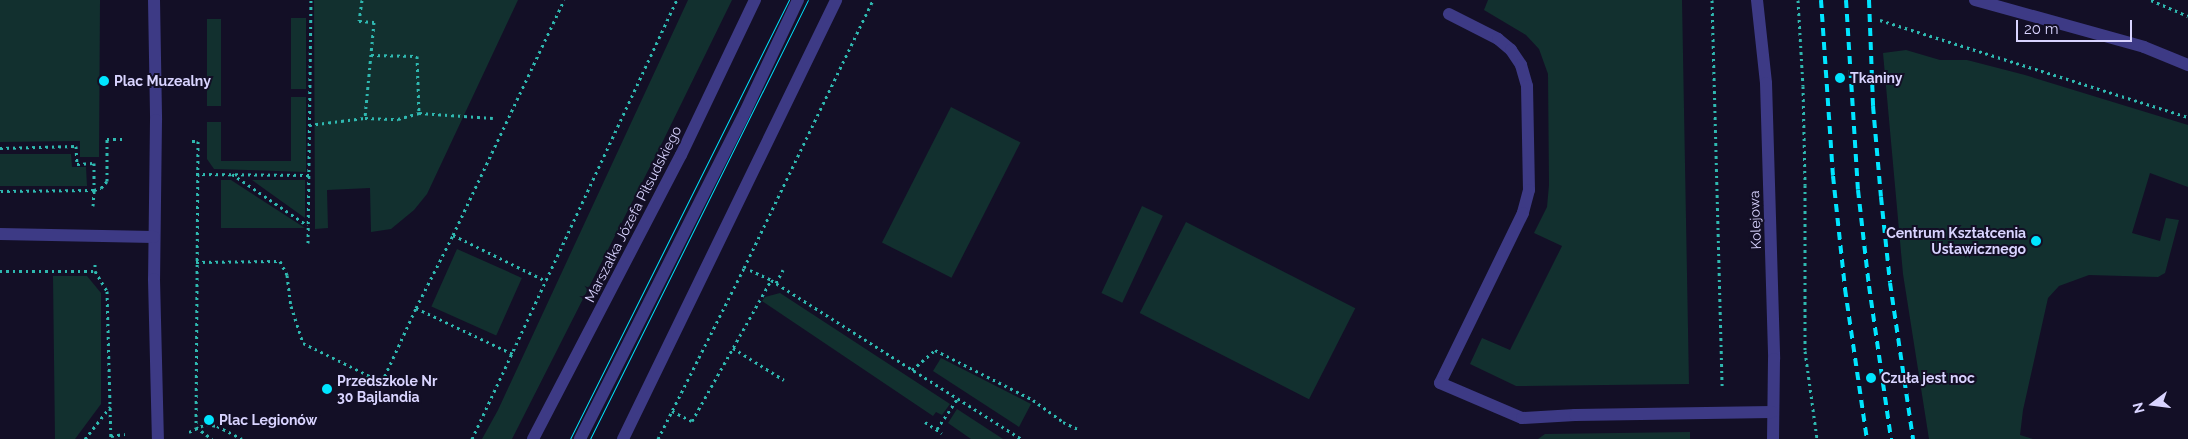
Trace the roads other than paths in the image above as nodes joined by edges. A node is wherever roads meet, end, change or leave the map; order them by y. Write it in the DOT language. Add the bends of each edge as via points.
graph roads {
  1 [pos="154,0"];
  2 [pos="755,0"];
  3 [pos="798,0"];
  4 [pos="836,0"];
  5 [pos="1757,0"];
  6 [pos="1975,0"];
  7 [pos="1449,14"];
  8 [pos="2188,65"];
  9 [pos="0,234"];
  10 [pos="154,237"];
  11 [pos="1772,412"];
  12 [pos="158,439"];
  13 [pos="533,439"];
  14 [pos="580,439"];
  15 [pos="623,439"];
  16 [pos="1773,439"];
  1 -- 10 [label="street"];
  2 -- 13 [label="street, Marszałka Józefa Piłsudskiego" via="681,155"];
  3 -- 14 [label="street"];
  4 -- 15 [label="street"];
  5 -- 11 [label="street, Kolejowa" via="1766,82 1774,359"];
  6 -- 8 [label="street" via="2144,47"];
  7 -- 11 [label="street" via="1498,39 1521,64 1527,86 1529,190 1523,213 1440,383 1522,418"];
  9 -- 10 [label="street"];
  10 -- 12 [label="street"];
  11 -- 16 [label="street, Kolejowa"];
}
